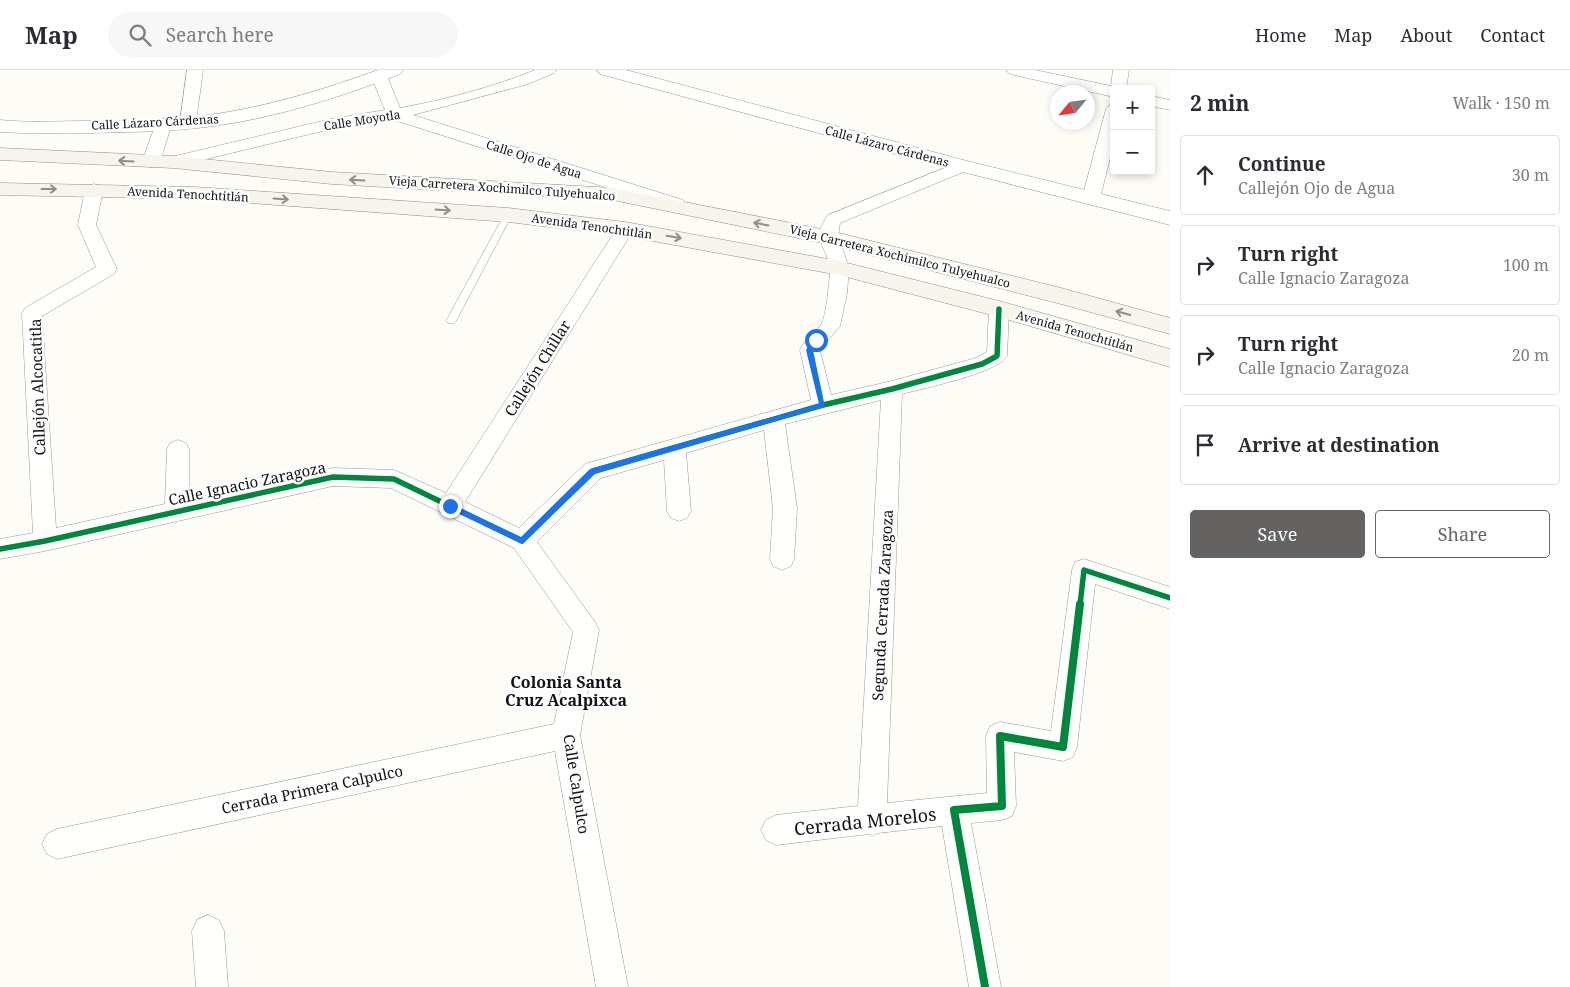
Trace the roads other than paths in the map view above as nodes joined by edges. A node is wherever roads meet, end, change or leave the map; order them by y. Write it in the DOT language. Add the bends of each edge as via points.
graph roads {
  1 [pos="195,70"];
  2 [pos="549,70"];
  3 [pos="606,70"];
  4 [pos="1014,70"];
  5 [pos="1121,70"];
  6 [pos="387,73"];
  7 [pos="1119,85"];
  8 [pos="1110,91"];
  9 [pos="1155,102"];
  10 [pos="1170,106"];
  11 [pos="395,114"];
  12 [pos="188,122"];
  13 [pos="164,124"];
  14 [pos="1110,124"];
  15 [pos="0,126"];
  16 [pos="0,154"];
  17 [pos="151,162"];
  18 [pos="173,162"];
  19 [pos="962,166"];
  20 [pos="0,189"];
  21 [pos="94,190"];
  22 [pos="1091,198"];
  23 [pos="702,212"];
  24 [pos="508,215"];
  25 [pos="1170,218"];
  26 [pos="625,229"];
  27 [pos="827,237"];
  28 [pos="704,242"];
  29 [pos="839,268"];
  30 [pos="999,309"];
  31 [pos="451,321"];
  32 [pos="1170,326"];
  33 [pos="1170,358"];
  34 [pos="892,389"];
  35 [pos="823,405"];
  36 [pos="774,420"];
  37 [pos="178,449"];
  38 [pos="674,449"];
  39 [pos="450,506"];
  40 [pos="679,511"];
  41 [pos="178,512"];
  42 [pos="44,541"];
  43 [pos="522,541"];
  44 [pos="0,549"];
  45 [pos="782,559"];
  46 [pos="1170,598"];
  47 [pos="566,735"];
  48 [pos="954,810"];
  49 [pos="872,821"];
  50 [pos="776,830"];
  51 [pos="57,844"];
  52 [pos="208,931"];
  53 [pos="212,987"];
  54 [pos="612,987"];
  55 [pos="985,987"];
  1 -- 12 [label="street"];
  2 -- 11 [label="street, Calle Moyotla" via="522,81"];
  3 -- 19 [label="street, Calle Lázaro Cárdenas"];
  4 -- 8 [label="street"];
  5 -- 7 [label="street"];
  6 -- 11 [label="street"];
  6 -- 12 [label="street, Calle Lázaro Cárdenas" via="251,113"];
  9 -- 10 [label="street"];
  11 -- 18 [label="street, Calle Moyotla" via="330,124"];
  11 -- 23 [label="street, Calle Ojo de Agua"];
  12 -- 13 [label="street, Calle Lázaro Cárdenas"];
  13 -- 15 [label="street, Calle Lázaro Cárdenas"];
  13 -- 17 [label="street"];
  14 -- 22 [label="street"];
  17 -- 16 [label="main road, Vieja Carretera Xochimilco Tulyehualco, one-way"];
  17 -- 18 [label="main road, Vieja Carretera Xochimilco Tulyehualco"];
  23 -- 18 [label="main road, Vieja Carretera Xochimilco Tulyehualco, one-way" via="613,194 332,178"];
  19 -- 22 [label="street, Calle Lázaro Cárdenas"];
  19 -- 27 [label="street" via="834,219"];
  20 -- 21 [label="main road, Avenida Tenochtitlán, one-way"];
  21 -- 24 [label="main road, Avenida Tenochtitlán, one-way" via="195,193"];
  21 -- 42 [label="street, Callejón Alcocatitla" via="87,225 107,269 32,313"];
  22 -- 25 [label="street, Calle Lázaro Cárdenas"];
  27 -- 23 [label="main road, Vieja Carretera Xochimilco Tulyehualco, one-way"];
  23 -- 28 [label="main road"];
  24 -- 26 [label="main road, Avenida Tenochtitlán"];
  24 -- 31 [label="lane"];
  26 -- 28 [label="main road, Avenida Tenochtitlán, one-way"];
  26 -- 39 [label="street, Callejón Chillar"];
  27 -- 29 [label="street"];
  32 -- 27 [label="main road, Vieja Carretera Xochimilco Tulyehualco, one-way"];
  28 -- 29 [label="main road, Avenida Tenochtitlán"];
  29 -- 30 [label="main road, Avenida Tenochtitlán"];
  29 -- 35 [label="street" via="830,328 810,350"];
  30 -- 33 [label="main road, Avenida Tenochtitlán"];
  30 -- 34 [label="street" via="997,356 982,364"];
  34 -- 35 [label="street"];
  34 -- 49 [label="street, Segunda Cerrada Zaragoza"];
  35 -- 36 [label="street"];
  36 -- 38 [label="street"];
  36 -- 45 [label="street" via="784,508"];
  37 -- 41 [label="street"];
  38 -- 40 [label="street"];
  38 -- 43 [label="street" via="593,471"];
  39 -- 41 [label="street, Calle Ignacio Zaragoza" via="394,479 333,477"];
  39 -- 43 [label="street, Calle Ignacio Zaragoza"];
  41 -- 42 [label="street, Calle Ignacio Zaragoza"];
  42 -- 44 [label="street, Calle Ignacio Zaragoza"];
  43 -- 47 [label="street, Calle Calpulco" via="586,630"];
  46 -- 48 [label="street, Cerrada Morelos" via="1084,570 1063,747 1000,736 1002,806"];
  47 -- 51 [label="street, Cerrada Primera Calpulco"];
  47 -- 54 [label="street, Calle Calpulco"];
  48 -- 49 [label="street, Cerrada Morelos"];
  48 -- 55 [label="street"];
  49 -- 50 [label="street, Cerrada Morelos"];
  52 -- 53 [label="street"];
}
